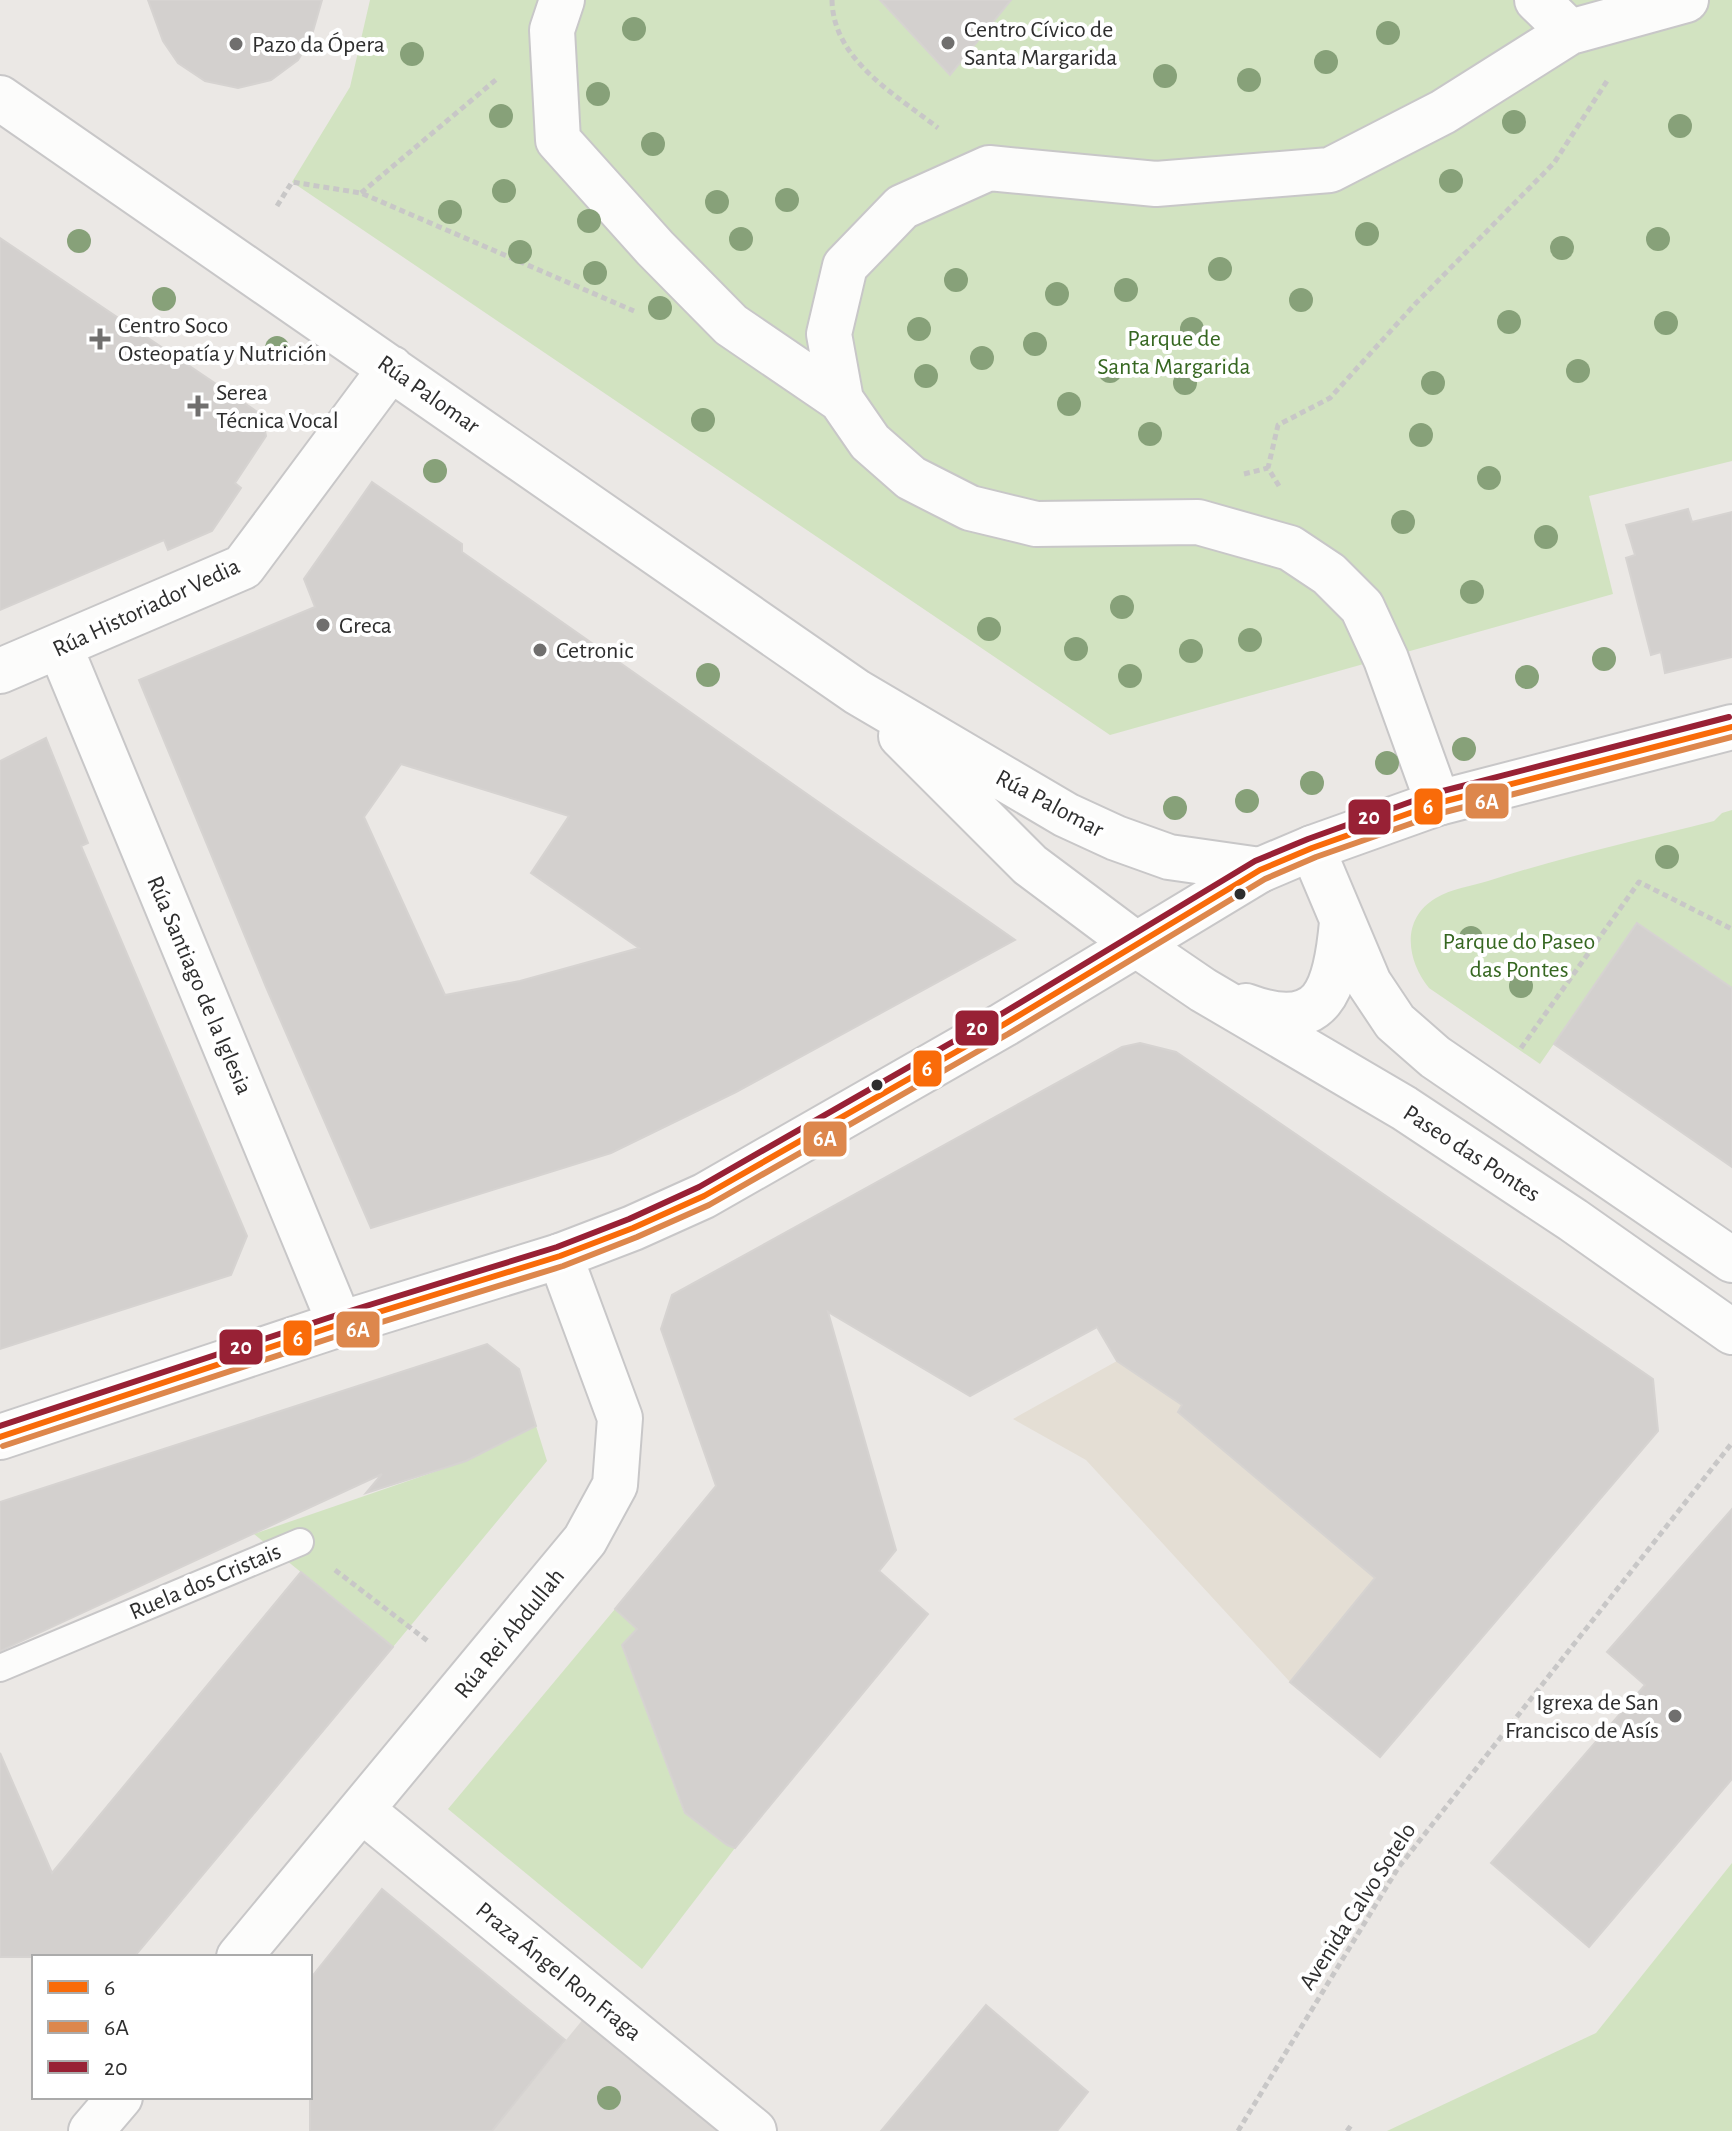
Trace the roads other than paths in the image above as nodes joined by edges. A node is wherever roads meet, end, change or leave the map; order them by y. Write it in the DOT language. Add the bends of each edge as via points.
graph roads {
  1 [pos="1537,0"];
  2 [pos="1669,5"];
  3 [pos="557,15"];
  4 [pos="1570,32"];
  5 [pos="0,98"];
  6 [pos="391,368"];
  7 [pos="841,400"];
  8 [pos="60,647"];
  9 [pos="0,671"];
  10 [pos="857,692"];
  11 [pos="1732,727"];
  12 [pos="1438,803"];
  13 [pos="1312,848"];
  14 [pos="1260,870"];
  15 [pos="1342,922"];
  16 [pos="1137,945"];
  17 [pos="1203,990"];
  18 [pos="560,1256"];
  19 [pos="1732,1260"];
  20 [pos="340,1324"];
  21 [pos="1732,1332"];
  22 [pos="0,1437"];
  23 [pos="300,1542"];
  24 [pos="0,1668"];
  25 [pos="363,1811"];
  26 [pos="241,1955"];
  27 [pos="118,2099"];
  28 [pos="91,2131"];
  29 [pos="754,2131"];
  1 -- 4 [label="street"];
  2 -- 4 [label="street"];
  3 -- 7 [label="street" via="558,140 731,325"];
  4 -- 7 [label="street" via="1443,112 1330,170 1156,184 989,168 902,207 845,266 829,334"];
  5 -- 6 [label="street, Rúa Palomar"];
  6 -- 8 [label="street, Rúa Historiador Vedia" via="243,567"];
  6 -- 10 [label="street, Rúa Palomar"];
  7 -- 12 [label="street" via="870,442 911,478 970,508 1036,524 1198,522 1290,548 1329,574 1362,607"];
  8 -- 9 [label="street, Rúa Historiador Vedia"];
  8 -- 20 [label="street, Rúa Santiago de la Iglesia"];
  10 -- 14 [label="street, Rúa Palomar" via="1066,815 1116,838 1169,857"];
  10 -- 16 [label="street, Rúa Palomar" via="1030,865"];
  11 -- 12 [label="street"];
  12 -- 13 [label="street"];
  13 -- 14 [label="street"];
  13 -- 15 [label="street, Paseo das Pontes"];
  14 -- 16 [label="street"];
  15 -- 17 [label="street, Paseo das Pontes" via="1327,995 1309,1012 1268,1014"];
  15 -- 19 [label="street, Paseo das Pontes" via="1369,983 1395,1022 1425,1048"];
  16 -- 17 [label="street, Paseo das Pontes"];
  16 -- 18 [label="street" via="704,1196"];
  17 -- 21 [label="street, Paseo das Pontes" via="1404,1108"];
  18 -- 20 [label="street"];
  18 -- 25 [label="street, Rúa Rei Abdullah" via="620,1418 615,1485 585,1540"];
  20 -- 22 [label="street"];
  23 -- 24 [label="lane, Ruela dos Cristais"];
  25 -- 26 [label="street, Rúa Rei Abdullah"];
  25 -- 29 [label="street, Praza Ángel Ron Fraga"];
  27 -- 28 [label="street"];
}
